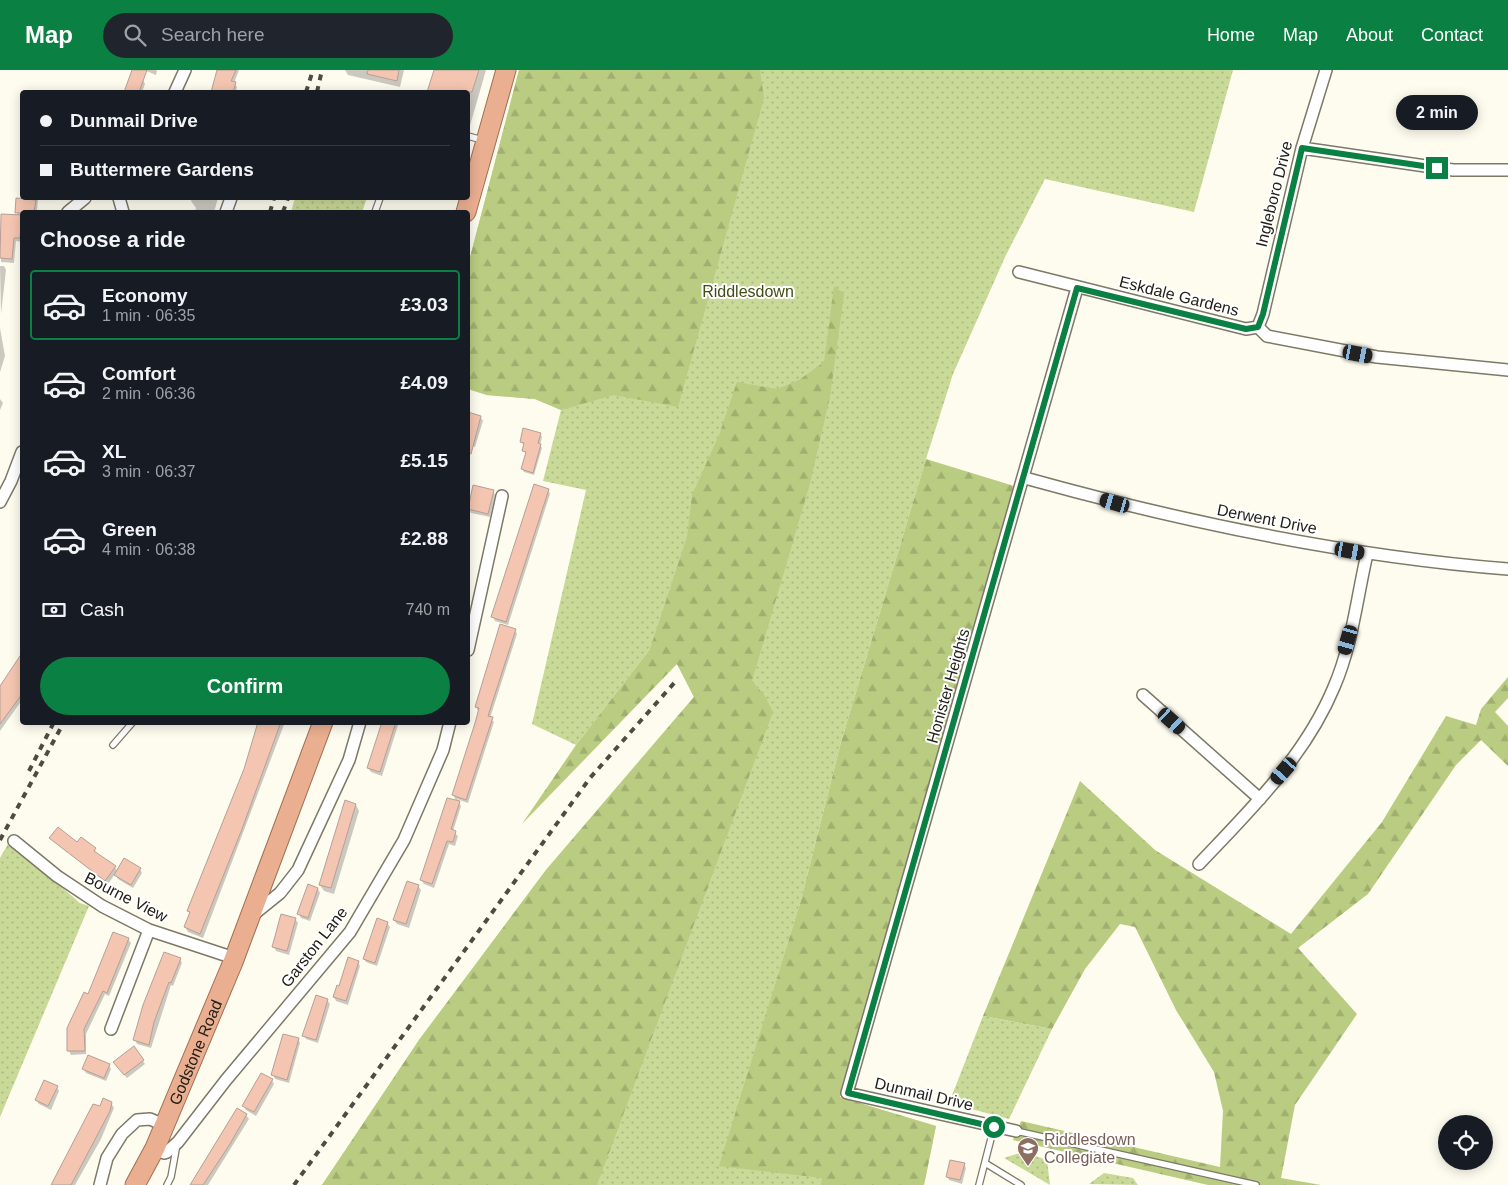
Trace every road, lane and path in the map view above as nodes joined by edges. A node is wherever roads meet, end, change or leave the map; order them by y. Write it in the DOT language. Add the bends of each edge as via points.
graph roads {
  1 [pos="185,70"];
  2 [pos="506,70"];
  3 [pos="1326,70"];
  4 [pos="175,90"];
  5 [pos="470,137"];
  6 [pos="486,142"];
  7 [pos="1302,148"];
  8 [pos="1508,170"];
  9 [pos="470,198"];
  10 [pos="83,200"];
  11 [pos="70,210"];
  12 [pos="1020,272"];
  13 [pos="1077,288"];
  14 [pos="1258,327"];
  15 [pos="1508,370"];
  16 [pos="20,458"];
  17 [pos="1025,478"];
  18 [pos="502,496"];
  19 [pos="0,502"];
  20 [pos="1367,554"];
  21 [pos="1508,569"];
  22 [pos="470,641"];
  23 [pos="1143,695"];
  24 [pos="130,725"];
  25 [pos="321,725"];
  26 [pos="359,725"];
  27 [pos="449,725"];
  28 [pos="113,745"];
  29 [pos="1260,799"];
  30 [pos="14,840"];
  31 [pos="1199,864"];
  32 [pos="251,916"];
  33 [pos="149,930"];
  34 [pos="233,962"];
  35 [pos="111,1029"];
  36 [pos="848,1093"];
  37 [pos="164,1125"];
  38 [pos="994,1127"];
  39 [pos="1016,1131"];
  40 [pos="178,1142"];
  41 [pos="155,1148"];
  42 [pos="985,1163"];
  43 [pos="100,1185"];
  44 [pos="135,1185"];
  45 [pos="167,1185"];
  46 [pos="980,1185"];
  47 [pos="1021,1185"];
  48 [pos="1256,1185"];
  1 -- 4 [label="street"];
  2 -- 6 [label="highway"];
  3 -- 7 [label="street, Ingleboro Drive"];
  5 -- 6 [label="lane"];
  6 -- 9 [label="highway"];
  7 -- 8 [label="street" via="1453,170"];
  7 -- 14 [label="street, Ingleboro Drive"];
  10 -- 11 [label="street"];
  12 -- 13 [label="street, Eskdale Gardens"];
  13 -- 14 [label="street, Eskdale Gardens" via="1246,329"];
  13 -- 17 [label="street, Honister Heights"];
  14 -- 15 [label="street, Eskdale Gardens" via="1267,336 1377,357"];
  16 -- 19 [label="street"];
  17 -- 20 [label="street, Derwent Drive" via="1142,510 1267,537"];
  17 -- 36 [label="street, Honister Heights"];
  18 -- 22 [label="street"];
  20 -- 21 [label="street, Derwent Drive"];
  20 -- 29 [label="street" via="1335,686 1313,728"];
  23 -- 29 [label="street"];
  24 -- 28 [label="lane"];
  25 -- 32 [label="highway, Godstone Road"];
  26 -- 32 [label="street, Godstone Road" via="349,760 298,870 280,892"];
  27 -- 40 [label="street, Garston Lane" via="443,750 404,840 350,932"];
  29 -- 31 [label="street"];
  30 -- 33 [label="street, Bourne View" via="85,897"];
  32 -- 34 [label="highway, Godstone Road"];
  33 -- 34 [label="street, Bourne View" via="228,956"];
  33 -- 35 [label="street"];
  34 -- 37 [label="highway, Godstone Road"];
  36 -- 38 [label="street, Dunmail Drive"];
  37 -- 41 [label="highway, Godstone Road"];
  37 -- 43 [label="street" via="150,1119 136,1120 122,1134 107,1158"];
  38 -- 39 [label="street, Dunmail Drive"];
  38 -- 42 [label="lane"];
  39 -- 48 [label="lane, Dunmail Drive"];
  40 -- 41 [label="street" via="164,1153"];
  40 -- 45 [label="lane, Garston Lane"];
  41 -- 44 [label="highway, Godstone Road"];
  42 -- 46 [label="lane"];
  42 -- 47 [label="lane"];
}
